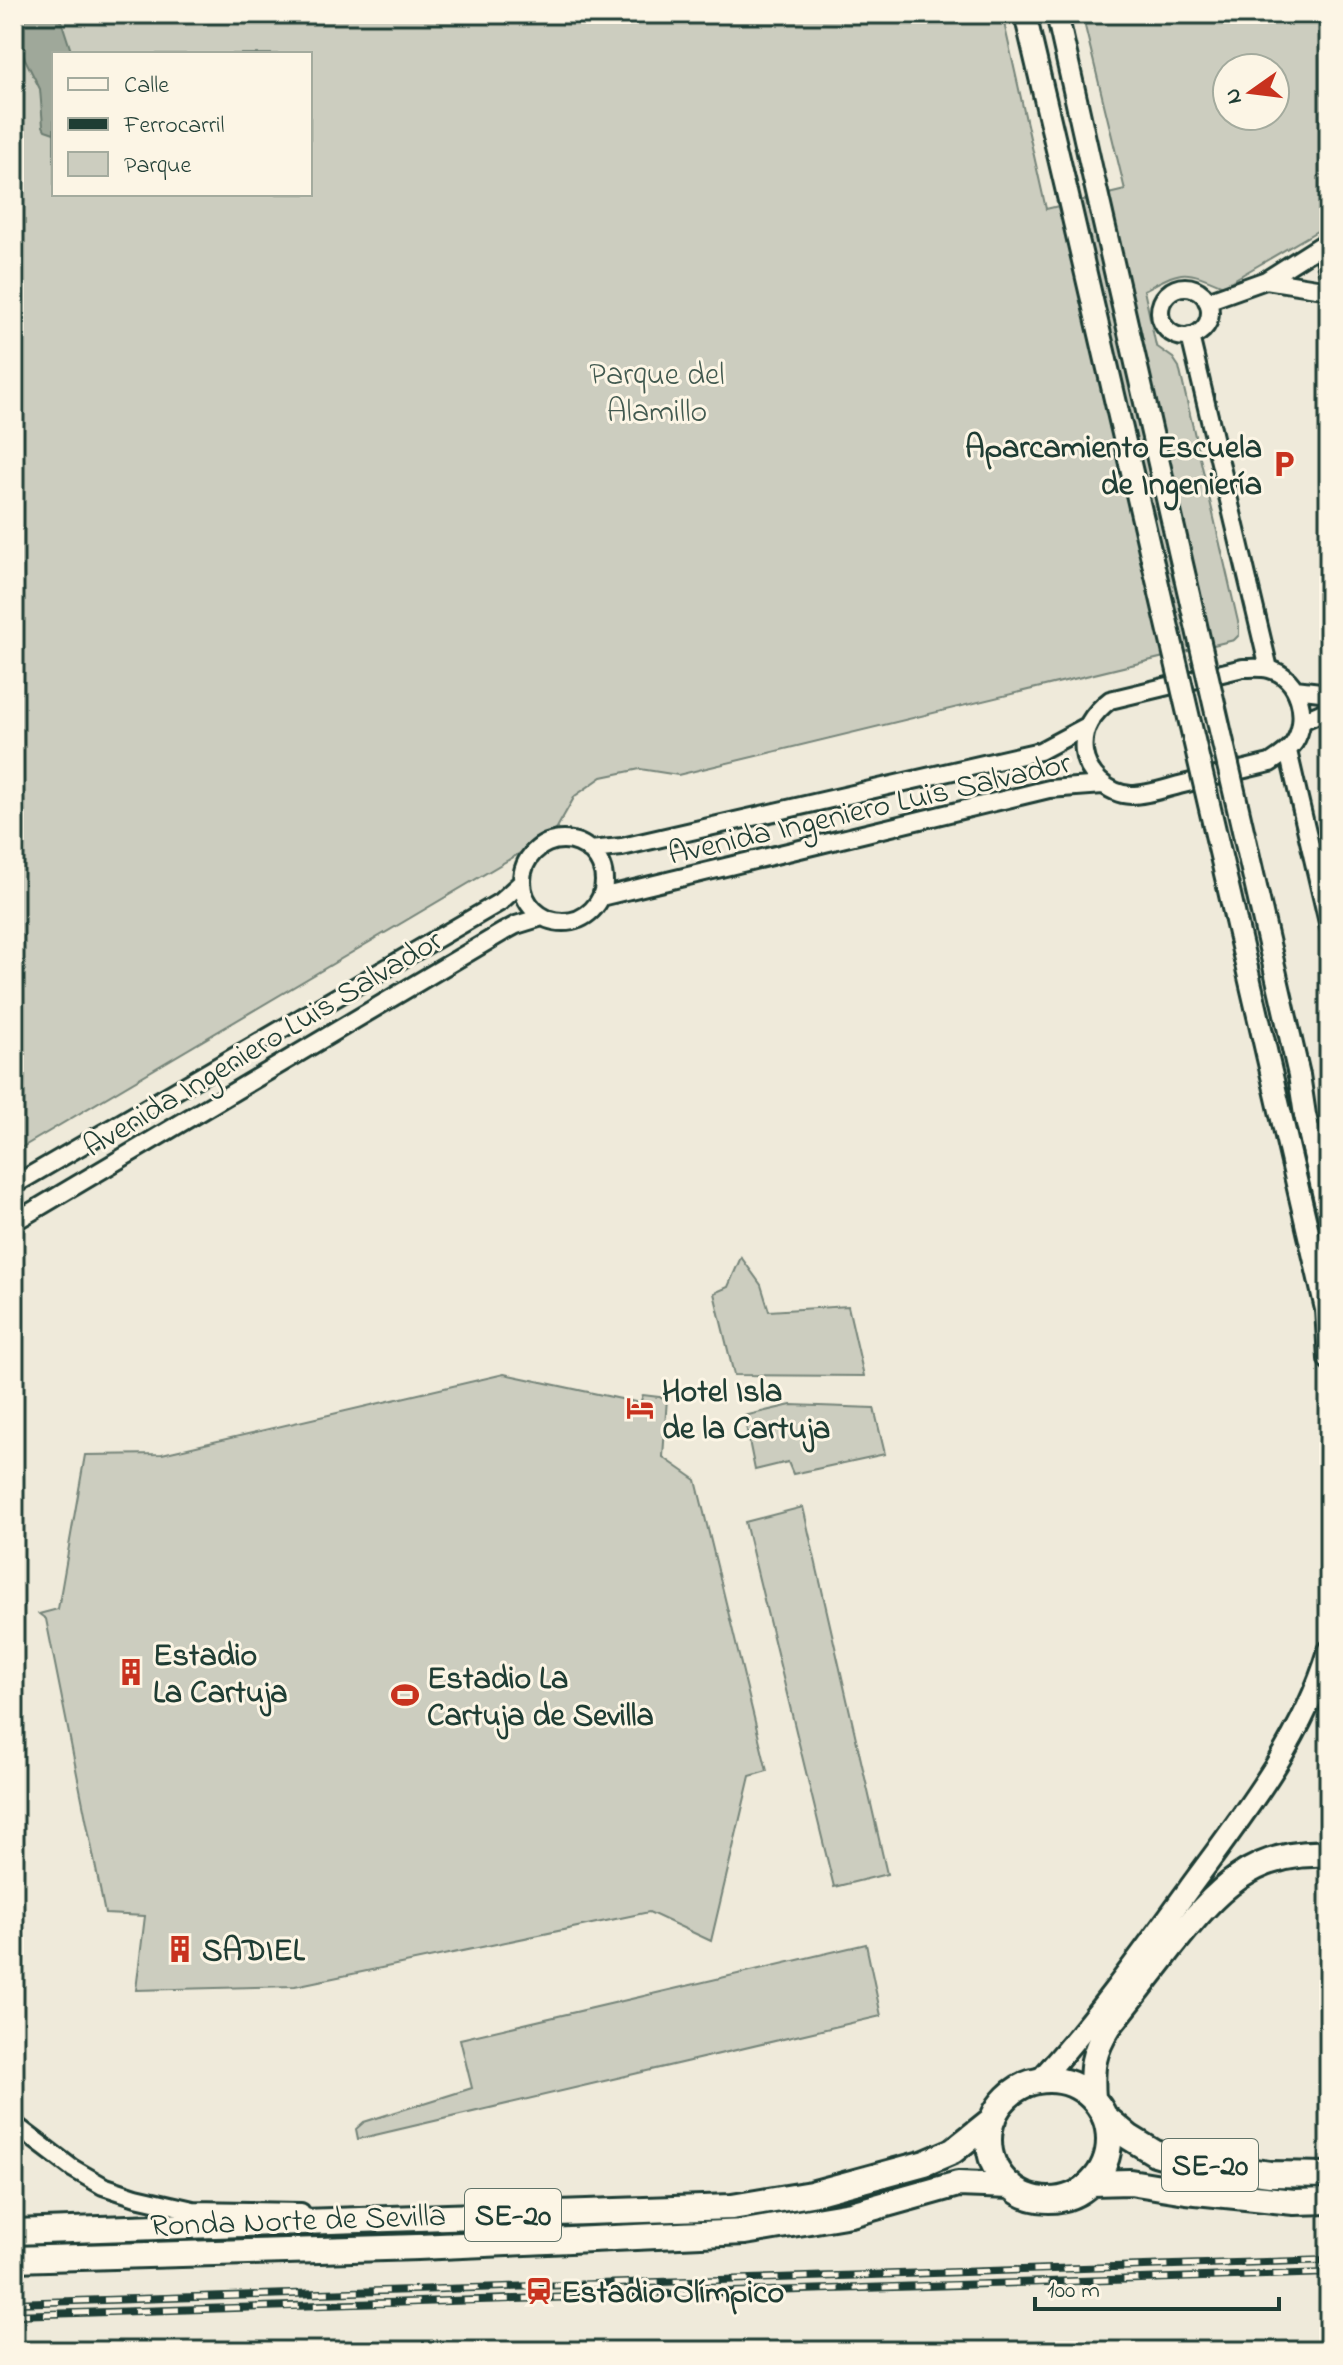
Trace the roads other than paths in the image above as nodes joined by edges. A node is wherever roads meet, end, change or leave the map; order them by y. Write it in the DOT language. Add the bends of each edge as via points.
graph roads {
  1 [pos="1025,14"];
  2 [pos="1057,14"];
  3 [pos="1329,240"];
  4 [pos="1329,276"];
  5 [pos="1266,280"];
  6 [pos="1329,290"];
  7 [pos="1207,301"];
  8 [pos="1190,336"];
  9 [pos="1269,669"];
  10 [pos="1295,689"];
  11 [pos="1329,693"];
  12 [pos="1329,712"];
  13 [pos="1302,721"];
  14 [pos="1087,726"];
  15 [pos="1288,751"];
  16 [pos="1103,785"];
  17 [pos="589,850"];
  18 [pos="522,882"];
  19 [pos="601,897"];
  20 [pos="542,917"];
  21 [pos="1329,927"];
  22 [pos="1299,1075"];
  23 [pos="1329,1167"];
  24 [pos="14,1185"];
  25 [pos="1329,1218"];
  26 [pos="14,1222"];
  27 [pos="1328,1313"];
  28 [pos="1329,1359"];
  29 [pos="1329,1651"];
  30 [pos="1329,1854"];
  31 [pos="1039,2081"];
  32 [pos="1098,2108"];
  33 [pos="993,2119"];
  34 [pos="14,2124"];
  35 [pos="1329,2175"];
  36 [pos="1091,2183"];
  37 [pos="1011,2186"];
  38 [pos="1329,2201"];
  39 [pos="415,2219"];
  40 [pos="14,2232"];
  41 [pos="14,2259"];
  1 -- 27 [label="main road, bridge"];
  2 -- 22 [label="main road, bridge"];
  3 -- 4 [label="street"];
  3 -- 5 [label="street"];
  5 -- 6 [label="street"];
  5 -- 7 [label="street"];
  7 -- 8 [label="street" via="1207,323"];
  7 -- 8 [label="street" via="1188,288 1172,291 1162,303 1165,326 1176,335"];
  8 -- 9 [label="street"];
  9 -- 10 [label="street"];
  9 -- 14 [label="street, Avenida Ingeniero Luis Salvador" via="1243,668 1110,700"];
  10 -- 11 [label="street"];
  10 -- 13 [label="street"];
  12 -- 13 [label="street"];
  13 -- 15 [label="street"];
  14 -- 16 [label="street" via="1085,758"];
  14 -- 17 [label="street, Avenida Ingeniero Luis Salvador" via="1040,751 622,847"];
  15 -- 16 [label="street, Avenida Ingeniero Luis Salvador" via="1270,763 1132,795"];
  15 -- 21 [label="street"];
  16 -- 19 [label="street, Avenida Ingeniero Luis Salvador" via="1049,789"];
  17 -- 18 [label="street" via="565,840 539,847 524,868"];
  17 -- 19 [label="street" via="602,872"];
  18 -- 20 [label="street" via="524,896"];
  18 -- 24 [label="street, Avenida Ingeniero Luis Salvador" via="500,902"];
  19 -- 20 [label="street" via="581,918 555,922"];
  20 -- 26 [label="street, Avenida Ingeniero Luis Salvador" via="503,932"];
  22 -- 23 [label="main road" via="1316,1111"];
  22 -- 25 [label="main road"];
  27 -- 28 [label="main road"];
  29 -- 31 [label="main road" via="1300,1725 1262,1789 1150,1943"];
  30 -- 32 [label="highway" via="1268,1862 1233,1880 1206,1904 1100,2041 1091,2070"];
  31 -- 32 [label="highway, SE-20" via="1077,2087"];
  31 -- 33 [label="highway, Ronda Norte de Sevilla / SE-20" via="1008,2095"];
  32 -- 35 [label="highway, SE-20" via="1155,2153 1189,2163 1270,2174"];
  32 -- 36 [label="highway" via="1108,2152"];
  33 -- 37 [label="highway" via="991,2156"];
  33 -- 39 [label="highway, Ronda Norte de Sevilla / SE-20" via="953,2151 925,2163 811,2194 732,2207"];
  34 -- 39 [label="street" via="72,2168 136,2197 193,2210"];
  36 -- 37 [label="highway, Ronda Norte de Sevilla / SE-20" via="1061,2199 1043,2200"];
  36 -- 38 [label="highway, Ronda Norte de Sevilla / SE-20"];
  37 -- 41 [label="highway, Ronda Norte de Sevilla / SE-20" via="958,2184 851,2214 745,2232"];
  39 -- 40 [label="highway, Ronda Norte de Sevilla / SE-20"];
}
